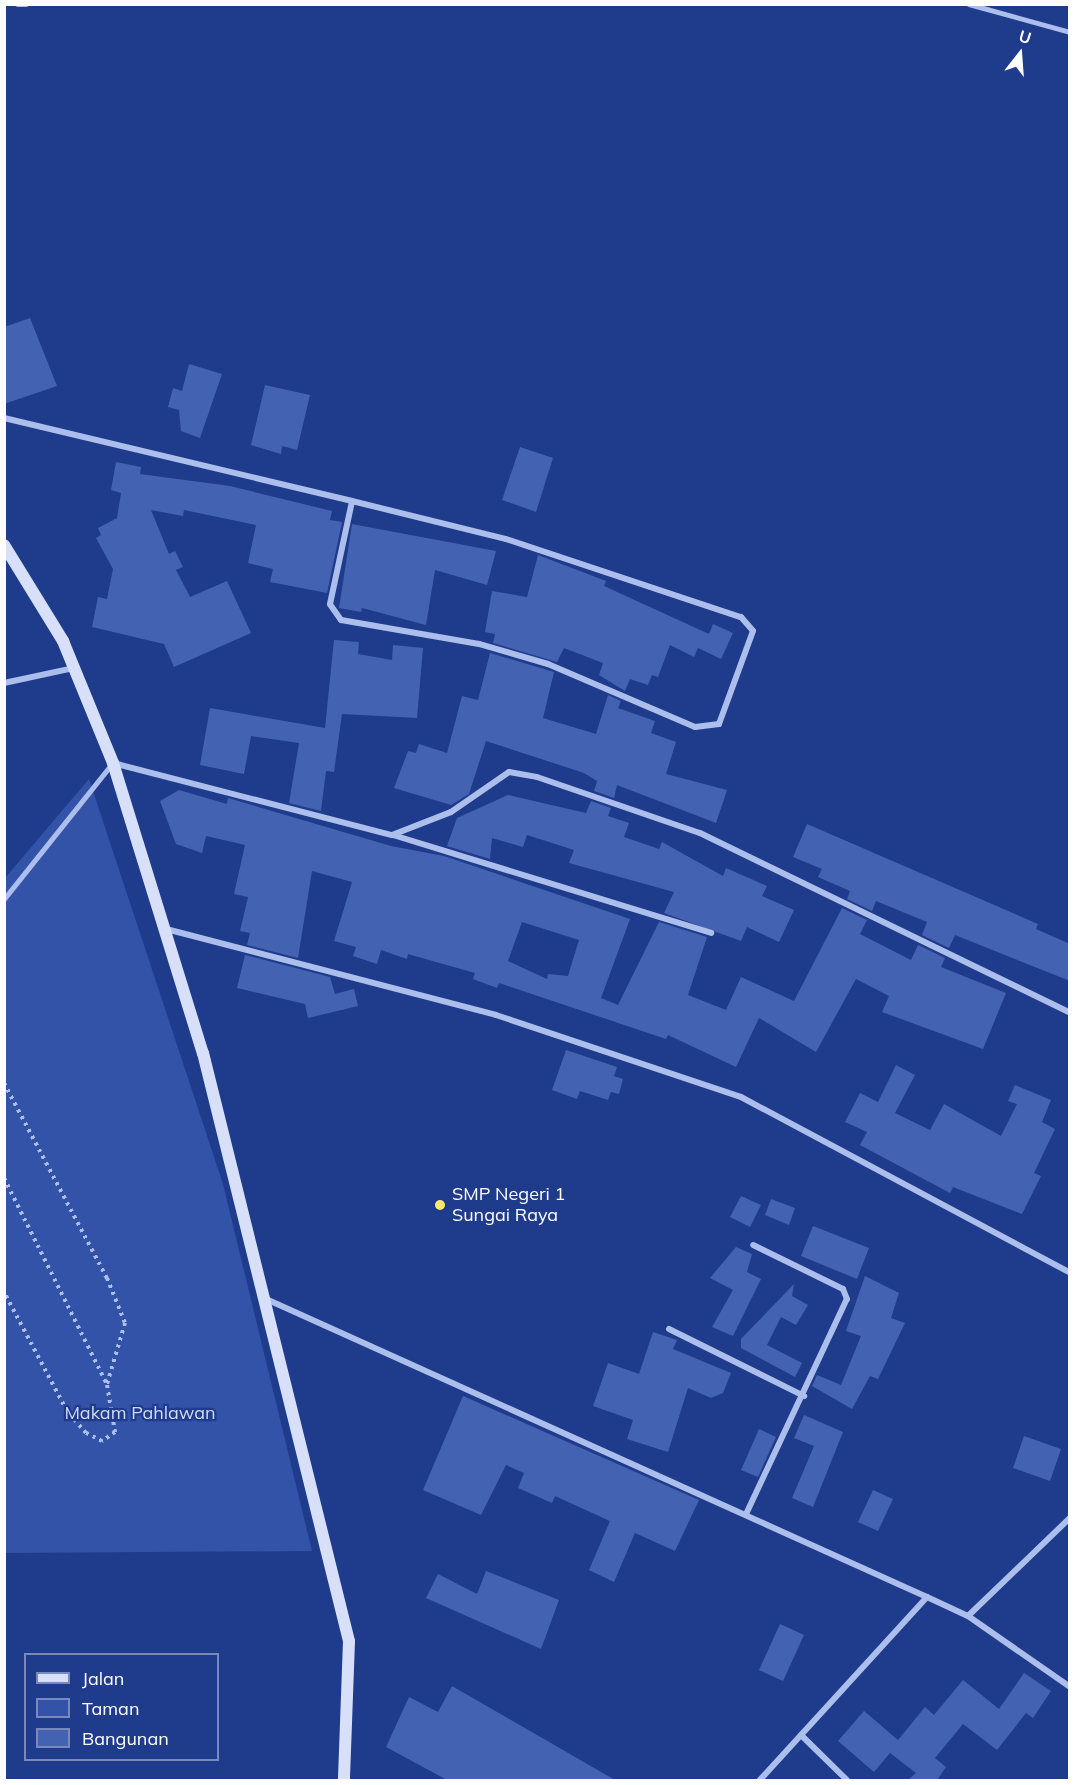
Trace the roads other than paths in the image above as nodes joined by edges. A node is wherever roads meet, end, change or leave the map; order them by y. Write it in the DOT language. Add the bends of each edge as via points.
graph roads {
  1 [pos="18,4"];
  2 [pos="26,4"];
  3 [pos="969,4"];
  4 [pos="1070,32"];
  5 [pos="4,418"];
  6 [pos="352,501"];
  7 [pos="4,545"];
  8 [pos="74,668"];
  9 [pos="4,683"];
  10 [pos="113,763"];
  11 [pos="392,835"];
  12 [pos="4,899"];
  13 [pos="166,929"];
  14 [pos="711,933"];
  15 [pos="1070,1013"];
  16 [pos="753,1245"];
  17 [pos="1070,1273"];
  18 [pos="266,1299"];
  19 [pos="669,1329"];
  20 [pos="804,1396"];
  21 [pos="747,1512"];
  22 [pos="1070,1518"];
  23 [pos="927,1597"];
  24 [pos="968,1616"];
  25 [pos="1070,1687"];
  26 [pos="801,1735"];
  27 [pos="344,1780"];
  28 [pos="760,1780"];
  29 [pos="847,1780"];
  1 -- 2 [label="street"];
  3 -- 4 [label="lane"];
  5 -- 6 [label="street"];
  6 -- 6 [label="street" via="506,538 749,621 753,630 719,724 695,727 548,664 479,644 341,620 330,604"];
  7 -- 8 [label="main road" via="49,615"];
  8 -- 9 [label="street"];
  8 -- 10 [label="main road"];
  10 -- 11 [label="street"];
  10 -- 12 [label="lane"];
  10 -- 13 [label="main road"];
  11 -- 14 [label="street"];
  11 -- 15 [label="street" via="451,812 509,772 537,777 700,833"];
  13 -- 17 [label="street" via="496,1015 741,1097"];
  13 -- 18 [label="main road"];
  16 -- 20 [label="street" via="846,1294"];
  18 -- 21 [label="street"];
  18 -- 27 [label="main road" via="349,1641"];
  19 -- 20 [label="street"];
  20 -- 21 [label="street"];
  21 -- 23 [label="street"];
  22 -- 24 [label="street"];
  23 -- 24 [label="street"];
  23 -- 26 [label="street"];
  24 -- 25 [label="street"];
  26 -- 28 [label="street"];
  26 -- 29 [label="street"];
}
